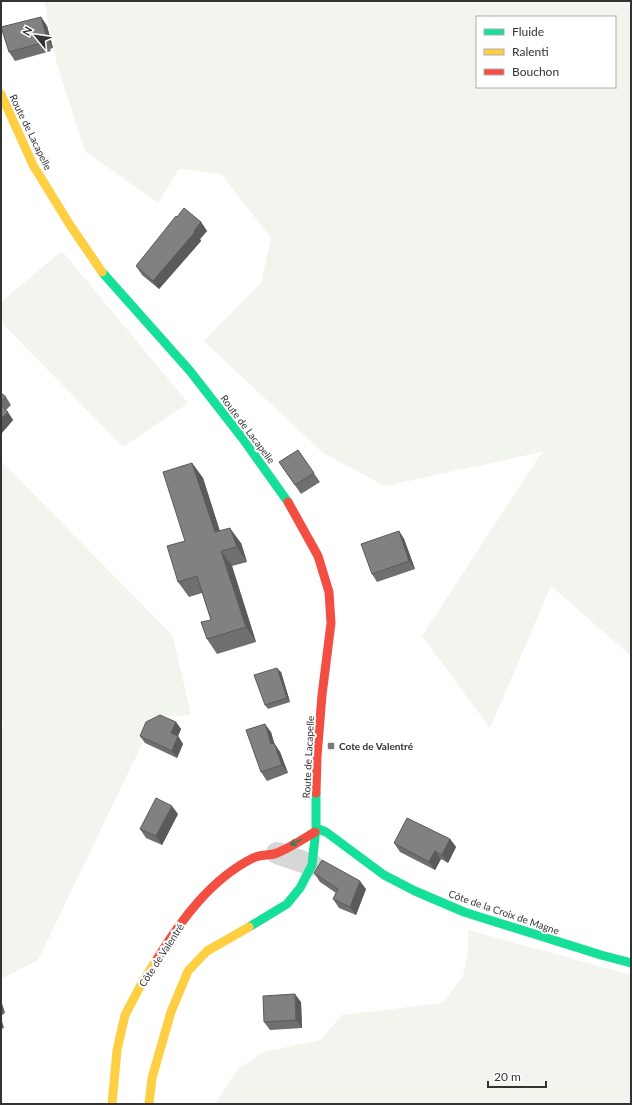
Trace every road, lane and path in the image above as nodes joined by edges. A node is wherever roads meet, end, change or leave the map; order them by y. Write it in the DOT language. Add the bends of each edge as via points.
graph roads {
  1 [pos="1,94"];
  2 [pos="316,830"];
  3 [pos="277,853"];
  4 [pos="312,865"];
  5 [pos="631,963"];
  6 [pos="112,1104"];
  7 [pos="149,1104"];
  1 -- 2 [label="street, Route de Lacapelle" via="33,165 70,225 102,271 190,371 242,439 290,504 318,556 329,592 331,623 322,696"];
  2 -- 3 [label="street, Côte de Valentré, one-way"];
  2 -- 4 [label="street, Route de Lacapelle"];
  2 -- 5 [label="street, Côte de la Croix de Magne" via="326,832 384,874 415,892 464,912"];
  3 -- 4 [label="street, Côte de Valentré"];
  3 -- 6 [label="street, Côte de Valentré" via="255,856 231,871 204,895 173,933 125,1015 117,1050"];
  4 -- 7 [label="street" via="300,888 287,904 207,951 188,971 171,1012 152,1078"];
}
